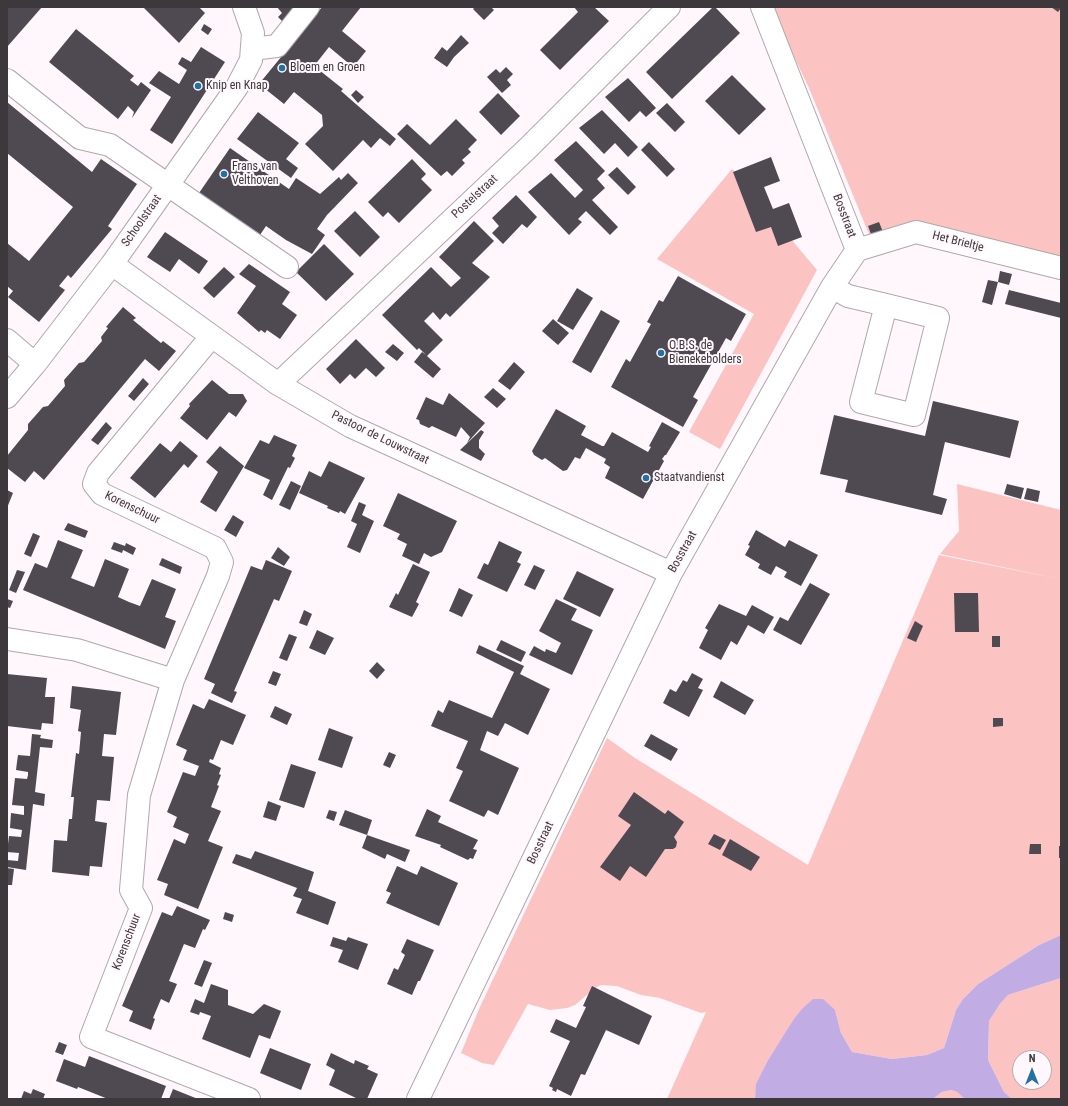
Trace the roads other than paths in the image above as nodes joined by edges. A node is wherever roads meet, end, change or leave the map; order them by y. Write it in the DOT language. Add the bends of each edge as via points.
graph roads {
  1 [pos="244,7"];
  2 [pos="308,7"];
  3 [pos="669,7"];
  4 [pos="762,7"];
  5 [pos="252,41"];
  6 [pos="7,80"];
  7 [pos="168,186"];
  8 [pos="857,250"];
  9 [pos="112,264"];
  10 [pos="287,267"];
  11 [pos="1061,268"];
  12 [pos="832,287"];
  13 [pos="886,305"];
  14 [pos="211,337"];
  15 [pos="7,340"];
  16 [pos="36,364"];
  17 [pos="278,384"];
  18 [pos="7,397"];
  19 [pos="671,573"];
  20 [pos="7,639"];
  21 [pos="173,680"];
  22 [pos="249,1099"];
  23 [pos="418,1099"];
  1 -- 5 [label="street"];
  2 -- 5 [label="street" via="277,46"];
  3 -- 17 [label="street, Postelstraat" via="528,148"];
  4 -- 8 [label="street, Bosstraat"];
  5 -- 7 [label="street, Schoolstraat" via="251,60 237,87"];
  6 -- 7 [label="street" via="80,138 110,145"];
  7 -- 9 [label="street, Schoolstraat"];
  7 -- 10 [label="street"];
  8 -- 11 [label="street, Het Brieltje" via="916,232"];
  8 -- 12 [label="street, Bosstraat"];
  9 -- 14 [label="street, Pastoor de Louwstraat"];
  9 -- 16 [label="street, Schoolstraat"];
  12 -- 13 [label="street" via="848,296"];
  12 -- 19 [label="street, Bosstraat"];
  13 -- 13 [label="street" via="938,318 914,415 861,402"];
  14 -- 17 [label="street, Pastoor de Louwstraat"];
  14 -- 21 [label="street, Korenschuur" via="98,473 94,484 102,494 215,548 222,562"];
  15 -- 16 [label="street"];
  16 -- 18 [label="street, Schoolstraat"];
  17 -- 19 [label="street, Pastoor de Louwstraat" via="350,426"];
  19 -- 23 [label="street, Bosstraat"];
  20 -- 21 [label="street" via="77,650"];
  21 -- 22 [label="street, Korenschuur" via="139,795 131,890 141,908 91,1037"];
}
